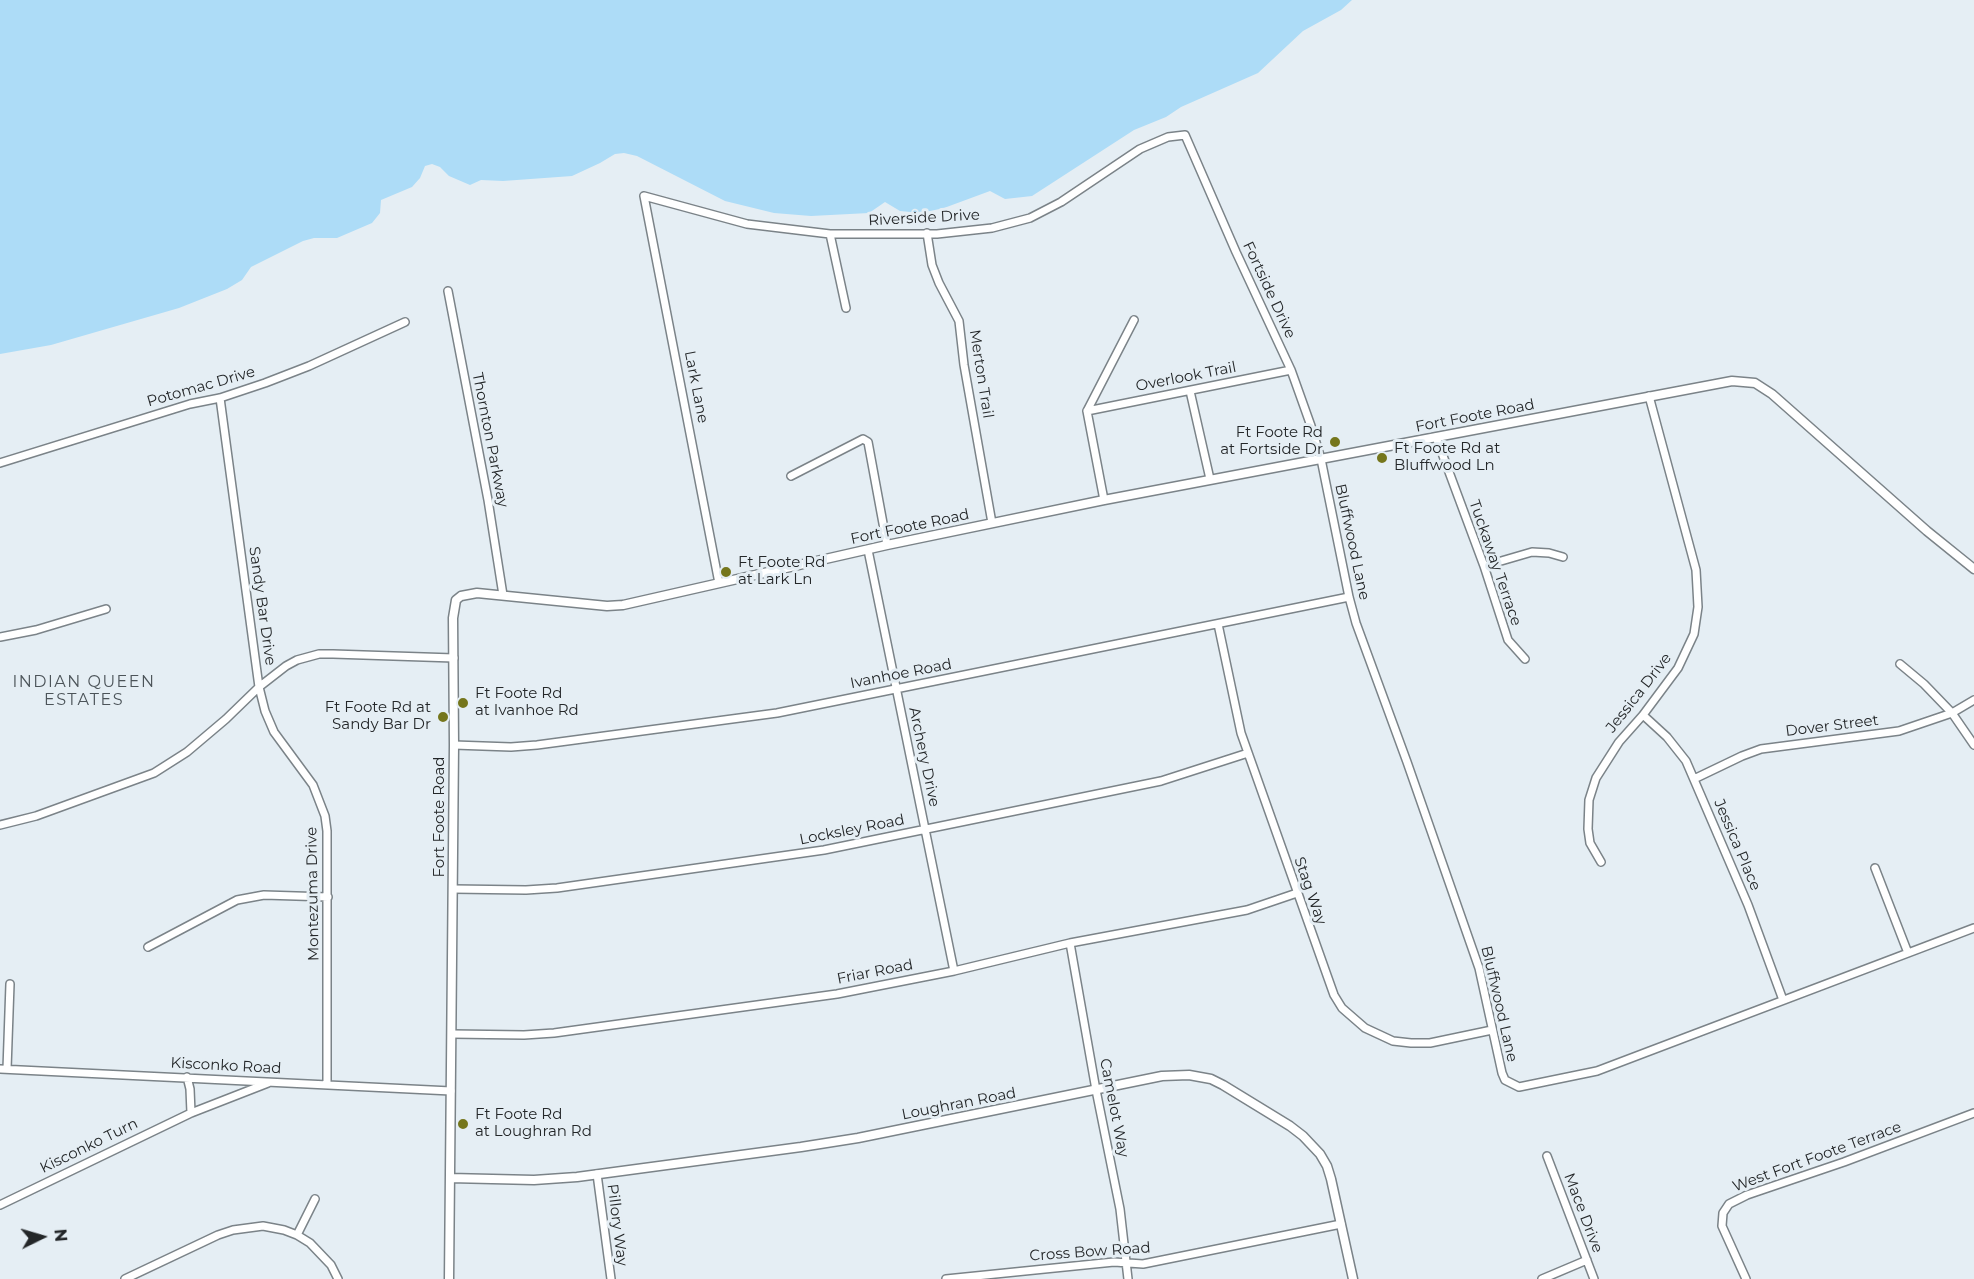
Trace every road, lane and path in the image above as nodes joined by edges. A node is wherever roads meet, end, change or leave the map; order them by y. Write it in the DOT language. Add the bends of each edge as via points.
graph roads {
  1 [pos="1185,135"];
  2 [pos="644,196"];
  3 [pos="927,233"];
  4 [pos="830,234"];
  5 [pos="448,291"];
  6 [pos="846,308"];
  7 [pos="1134,320"];
  8 [pos="405,322"];
  9 [pos="1291,370"];
  10 [pos="1190,391"];
  11 [pos="1649,396"];
  12 [pos="220,398"];
  13 [pos="1087,411"];
  14 [pos="1436,437"];
  15 [pos="1321,459"];
  16 [pos="0,463"];
  17 [pos="791,476"];
  18 [pos="1210,479"];
  19 [pos="1104,500"];
  20 [pos="992,523"];
  21 [pos="886,545"];
  22 [pos="868,550"];
  23 [pos="1563,557"];
  24 [pos="1484,566"];
  25 [pos="1974,569"];
  26 [pos="719,583"];
  27 [pos="503,595"];
  28 [pos="1349,597"];
  29 [pos="106,609"];
  30 [pos="1218,624"];
  31 [pos="0,637"];
  32 [pos="454,658"];
  33 [pos="1525,659"];
  34 [pos="1900,664"];
  35 [pos="259,687"];
  36 [pos="896,689"];
  37 [pos="1974,700"];
  38 [pos="1952,713"];
  39 [pos="1643,715"];
  40 [pos="454,745"];
  41 [pos="1974,745"];
  42 [pos="1248,753"];
  43 [pos="1694,779"];
  44 [pos="0,825"];
  45 [pos="925,830"];
  46 [pos="1600,862"];
  47 [pos="1875,868"];
  48 [pos="453,890"];
  49 [pos="1297,893"];
  50 [pos="328,897"];
  51 [pos="1974,928"];
  52 [pos="1070,944"];
  53 [pos="148,947"];
  54 [pos="1908,953"];
  55 [pos="954,970"];
  56 [pos="10,984"];
  57 [pos="1783,1000"];
  58 [pos="1492,1030"];
  59 [pos="452,1034"];
  60 [pos="4,1069"];
  61 [pos="187,1077"];
  62 [pos="273,1082"];
  63 [pos="327,1083"];
  64 [pos="1096,1090"];
  65 [pos="451,1091"];
  66 [pos="191,1113"];
  67 [pos="1974,1113"];
  68 [pos="1547,1156"];
  69 [pos="597,1174"];
  70 [pos="450,1178"];
  71 [pos="315,1199"];
  72 [pos="0,1205"];
  73 [pos="1341,1224"];
  74 [pos="297,1235"];
  75 [pos="1587,1260"];
  76 [pos="1126,1263"];
  77 [pos="125,1279"];
  78 [pos="338,1279"];
  79 [pos="449,1279"];
  80 [pos="611,1279"];
  81 [pos="946,1279"];
  82 [pos="1128,1279"];
  83 [pos="1353,1279"];
  84 [pos="1542,1279"];
  85 [pos="1594,1279"];
  86 [pos="1746,1279"];
  1 -- 3 [label="street, Riverside Drive" via="1168,137 1140,149 1030,218 992,228"];
  1 -- 9 [label="street, Fortside Drive"];
  2 -- 4 [label="street, Riverside Drive" via="747,225"];
  2 -- 26 [label="street, Lark Lane"];
  3 -- 4 [label="street, Riverside Drive"];
  3 -- 20 [label="street, Merton Trail" via="932,265 959,321"];
  4 -- 6 [label="street"];
  5 -- 27 [label="street, Thornton Parkway"];
  7 -- 13 [label="street"];
  8 -- 12 [label="street, Potomac Drive" via="309,366"];
  9 -- 10 [label="street, Overlook Trail"];
  9 -- 15 [label="street, Fortside Drive"];
  10 -- 13 [label="street, Overlook Trail"];
  10 -- 18 [label="street"];
  11 -- 14 [label="street, Fort Foote Road"];
  11 -- 25 [label="street, Fort Foote Road" via="1732,381 1763,387"];
  11 -- 39 [label="street, Jessica Drive" via="1696,570 1698,607 1685,657"];
  12 -- 16 [label="street, Potomac Drive"];
  12 -- 35 [label="street, Sandy Bar Drive"];
  13 -- 19 [label="street"];
  14 -- 15 [label="street, Fort Foote Road"];
  14 -- 24 [label="street, Tuckaway Terrace"];
  15 -- 18 [label="street, Fort Foote Road"];
  15 -- 28 [label="street, Bluffwood Lane"];
  17 -- 21 [label="street" via="862,439 868,442"];
  18 -- 19 [label="street, Fort Foote Road"];
  19 -- 20 [label="street, Fort Foote Road"];
  20 -- 21 [label="street, Fort Foote Road"];
  21 -- 22 [label="street, Fort Foote Road"];
  22 -- 26 [label="street, Fort Foote Road"];
  22 -- 36 [label="street, Archery Drive"];
  23 -- 24 [label="street" via="1532,552"];
  24 -- 33 [label="street, Tuckaway Terrace" via="1508,640"];
  26 -- 27 [label="street, Fort Foote Road" via="607,606"];
  27 -- 32 [label="street, Fort Foote Road" via="468,594 456,600"];
  28 -- 30 [label="street, Ivanhoe Road"];
  28 -- 58 [label="street, Bluffwood Lane" via="1479,968"];
  29 -- 31 [label="street"];
  30 -- 36 [label="street, Ivanhoe Road"];
  30 -- 42 [label="street, Stag Way"];
  32 -- 35 [label="street, Sandy Bar Drive" via="319,654 286,666"];
  32 -- 40 [label="street, Fort Foote Road"];
  34 -- 38 [label="street"];
  35 -- 44 [label="street" via="195,746 154,773"];
  35 -- 50 [label="street, Montezuma Drive" via="274,732 308,776 321,803 327,831"];
  36 -- 40 [label="street, Ivanhoe Road" via="777,713 537,745"];
  36 -- 45 [label="street, Archery Drive"];
  37 -- 38 [label="street, Dover Street"];
  38 -- 41 [label="street"];
  38 -- 43 [label="street, Dover Street" via="1899,730 1761,749"];
  39 -- 43 [label="street, Jessica Place" via="1667,736"];
  39 -- 46 [label="street, Jessica Drive" via="1608,757 1589,800 1590,843"];
  40 -- 48 [label="street, Fort Foote Road"];
  42 -- 45 [label="street, Locksley Road" via="1161,781"];
  42 -- 49 [label="street, Stag Way"];
  43 -- 57 [label="street, Jessica Place" via="1748,905"];
  45 -- 48 [label="street, Locksley Road" via="797,854 557,888"];
  45 -- 55 [label="street, Archery Drive"];
  47 -- 54 [label="street"];
  48 -- 59 [label="street, Fort Foote Road"];
  49 -- 52 [label="street, Friar Road" via="1247,910"];
  49 -- 58 [label="street, Stag Way" via="1334,996 1365,1028 1393,1041 1411,1043 1430,1043"];
  50 -- 53 [label="street" via="264,895 237,900"];
  50 -- 63 [label="street, Montezuma Drive"];
  51 -- 54 [label="street, Bluffwood Lane"];
  52 -- 55 [label="street, Friar Road"];
  52 -- 64 [label="street, Camelot Way"];
  54 -- 57 [label="street, Bluffwood Lane"];
  55 -- 59 [label="street, Friar Road" via="837,994 610,1026 524,1035"];
  56 -- 60 [label="street"];
  57 -- 58 [label="street, Bluffwood Lane" via="1597,1071 1526,1086 1505,1080"];
  59 -- 65 [label="street, Fort Foote Road"];
  60 -- 61 [label="street, Kisconko Road"];
  61 -- 62 [label="street, Kisconko Road"];
  61 -- 66 [label="street"];
  62 -- 63 [label="street, Kisconko Road"];
  62 -- 66 [label="street, Kisconko Turn"];
  63 -- 65 [label="street, Kisconko Road"];
  64 -- 69 [label="street, Loughran Road" via="858,1138"];
  64 -- 73 [label="street, Loughran Road" via="1176,1074 1223,1085 1290,1126 1312,1145 1327,1166"];
  64 -- 76 [label="street, Camelot Way" via="1120,1209"];
  65 -- 70 [label="street, Fort Foote Road"];
  66 -- 72 [label="street, Kisconko Turn"];
  67 -- 86 [label="street, West Fort Foote Terrace" via="1729,1204 1722,1226"];
  68 -- 75 [label="street, Mace Drive"];
  69 -- 70 [label="street, Loughran Road" via="534,1180"];
  69 -- 80 [label="street, Pillory Way"];
  70 -- 79 [label="street, Fort Foote Road"];
  71 -- 74 [label="street"];
  73 -- 76 [label="street, Cross Bow Road" via="1143,1264"];
  73 -- 83 [label="street, Loughran Road"];
  74 -- 77 [label="street" via="273,1227 233,1230"];
  74 -- 78 [label="street" via="322,1254"];
  75 -- 84 [label="street"];
  75 -- 85 [label="street, Mace Drive"];
  76 -- 81 [label="street, Cross Bow Road"];
  76 -- 82 [label="street, Camelot Way"];
}
